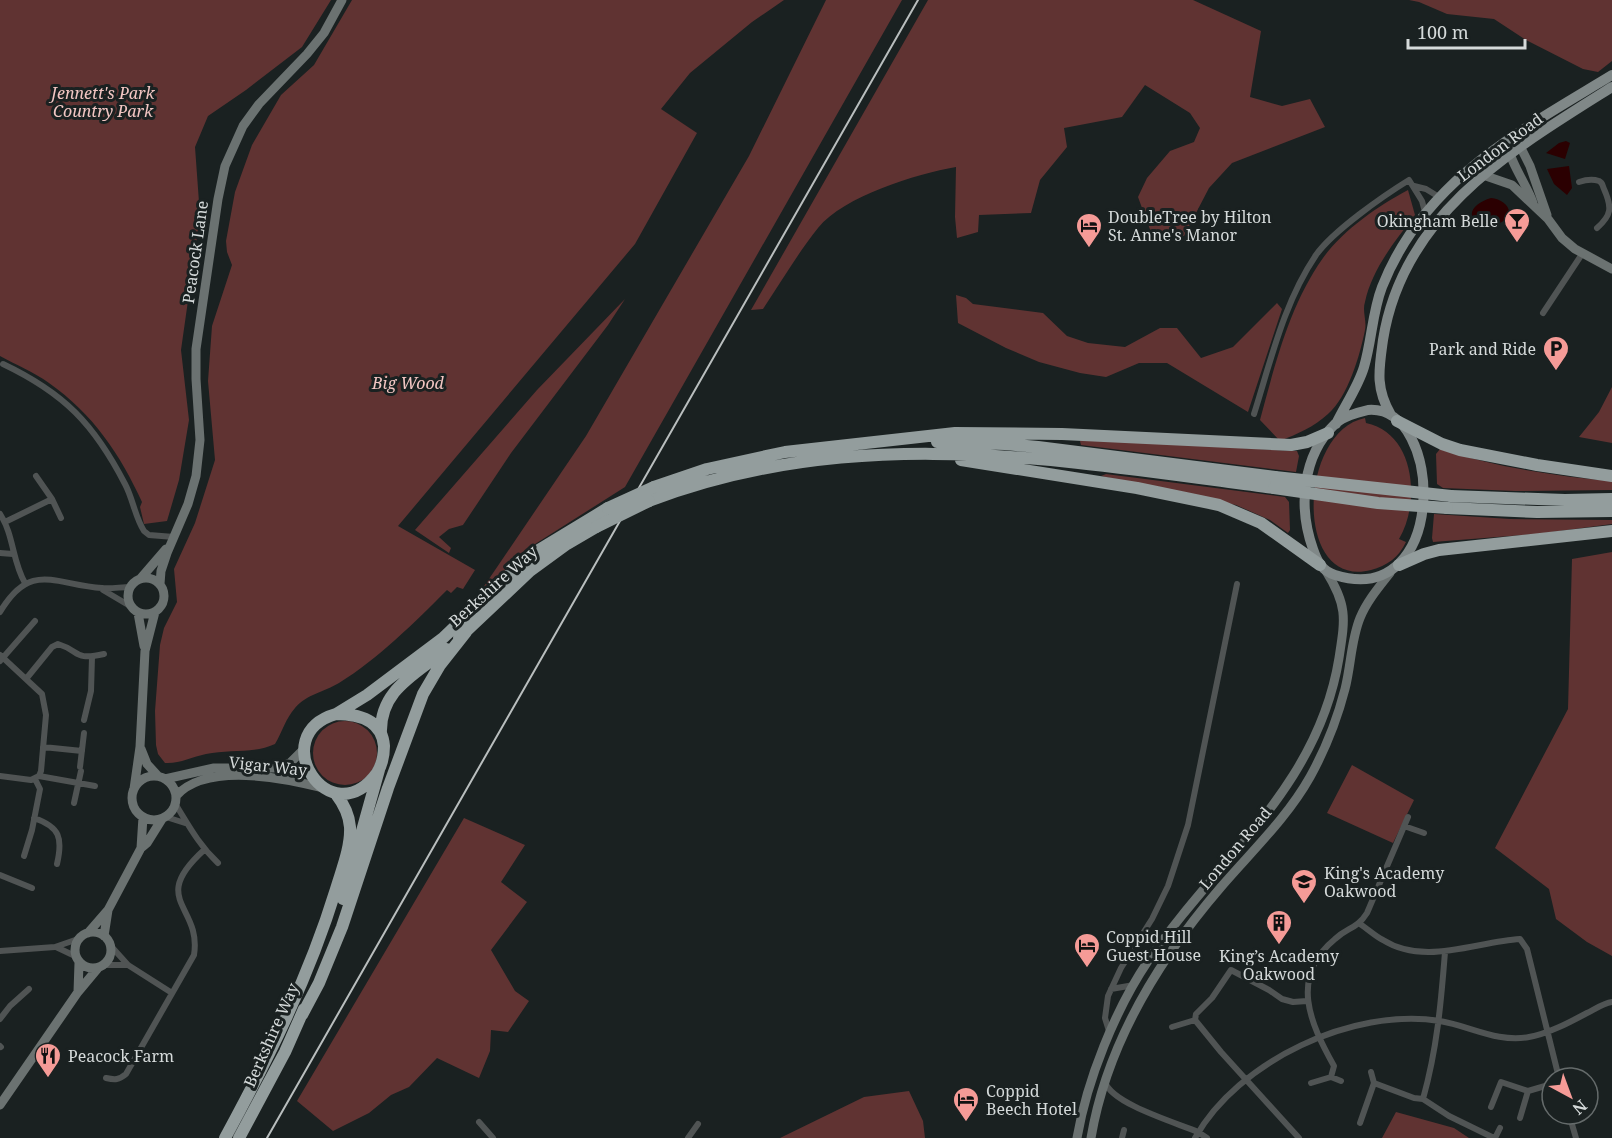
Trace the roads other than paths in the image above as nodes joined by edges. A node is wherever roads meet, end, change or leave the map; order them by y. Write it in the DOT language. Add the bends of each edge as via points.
graph roads {
  1 [pos="342,0"];
  2 [pos="1612,75"];
  3 [pos="1612,87"];
  4 [pos="1514,134"];
  5 [pos="1521,146"];
  6 [pos="1510,154"];
  7 [pos="1483,175"];
  8 [pos="1579,182"];
  9 [pos="1414,186"];
  10 [pos="1612,186"];
  11 [pos="1605,191"];
  12 [pos="1439,197"];
  13 [pos="1533,203"];
  14 [pos="1450,207"];
  15 [pos="1425,212"];
  16 [pos="1548,219"];
  17 [pos="1596,228"];
  18 [pos="1582,254"];
  19 [pos="1612,269"];
  20 [pos="1543,314"];
  21 [pos="3,364"];
  22 [pos="1254,414"];
  23 [pos="1394,418"];
  24 [pos="1332,428"];
  25 [pos="873,442"];
  26 [pos="909,453"];
  27 [pos="36,476"];
  28 [pos="1612,476"];
  29 [pos="1274,483"];
  30 [pos="52,498"];
  31 [pos="1612,499"];
  32 [pos="1448,502"];
  33 [pos="1612,511"];
  34 [pos="0,514"];
  35 [pos="61,518"];
  36 [pos="5,522"];
  37 [pos="1612,531"];
  38 [pos="172,540"];
  39 [pos="0,553"];
  40 [pos="13,554"];
  41 [pos="1323,568"];
  42 [pos="1394,569"];
  43 [pos="141,578"];
  44 [pos="25,583"];
  45 [pos="1237,584"];
  46 [pos="160,585"];
  47 [pos="130,587"];
  48 [pos="100,588"];
  49 [pos="130,606"];
  50 [pos="0,612"];
  51 [pos="155,612"];
  52 [pos="138,613"];
  53 [pos="34,621"];
  54 [pos="466,632"];
  55 [pos="145,651"];
  56 [pos="104,654"];
  57 [pos="92,657"];
  58 [pos="1,658"];
  59 [pos="26,679"];
  60 [pos="336,714"];
  61 [pos="84,720"];
  62 [pos="84,733"];
  63 [pos="381,734"];
  64 [pos="43,747"];
  65 [pos="140,747"];
  66 [pos="304,749"];
  67 [pos="82,751"];
  68 [pos="379,770"];
  69 [pos="0,776"];
  70 [pos="161,777"];
  71 [pos="37,778"];
  72 [pos="78,783"];
  73 [pos="95,786"];
  74 [pos="134,789"];
  75 [pos="331,791"];
  76 [pos="176,800"];
  77 [pos="74,803"];
  78 [pos="143,817"];
  79 [pos="1408,817"];
  80 [pos="34,818"];
  81 [pos="164,818"];
  82 [pos="186,824"];
  83 [pos="1404,826"];
  84 [pos="1424,833"];
  85 [pos="141,848"];
  86 [pos="204,850"];
  87 [pos="24,856"];
  88 [pos="218,863"];
  89 [pos="57,864"];
  90 [pos="0,875"];
  91 [pos="32,888"];
  92 [pos="108,910"];
  93 [pos="1360,924"];
  94 [pos="88,933"];
  95 [pos="78,939"];
  96 [pos="107,940"];
  97 [pos="55,946"];
  98 [pos="0,951"];
  99 [pos="1445,952"];
  100 [pos="77,959"];
  101 [pos="128,965"];
  102 [pos="101,966"];
  103 [pos="1116,979"];
  104 [pos="1134,985"];
  105 [pos="1123,987"];
  106 [pos="29,989"];
  107 [pos="1112,989"];
  108 [pos="78,992"];
  109 [pos="172,993"];
  110 [pos="1307,1001"];
  111 [pos="1612,1002"];
  112 [pos="302,1015"];
  113 [pos="0,1019"];
  114 [pos="1195,1020"];
  115 [pos="1440,1021"];
  116 [pos="1172,1026"];
  117 [pos="1546,1031"];
  118 [pos="1110,1034"];
  119 [pos="1320,1038"];
  120 [pos="1556,1066"];
  121 [pos="1371,1072"];
  122 [pos="1331,1077"];
  123 [pos="106,1078"];
  124 [pos="1246,1078"];
  125 [pos="1104,1082"];
  126 [pos="1341,1082"];
  127 [pos="1311,1083"];
  128 [pos="1374,1083"];
  129 [pos="1540,1088"];
  130 [pos="1528,1091"];
  131 [pos="1423,1099"];
  132 [pos="0,1105"];
  133 [pos="1491,1107"];
  134 [pos="1520,1118"];
  135 [pos="1094,1120"];
  136 [pos="479,1122"];
  137 [pos="1360,1123"];
  138 [pos="698,1124"];
  139 [pos="1500,1128"];
  140 [pos="1124,1130"];
  141 [pos="1197,1135"];
  142 [pos="225,1138"];
  143 [pos="239,1138"];
  144 [pos="493,1138"];
  145 [pos="688,1138"];
  146 [pos="1077,1138"];
  147 [pos="1086,1138"];
  148 [pos="1091,1138"];
  149 [pos="1122,1138"];
  150 [pos="1207,1138"];
  151 [pos="1299,1138"];
  152 [pos="1495,1138"];
  1 -- 38 [label="street, Peacock Lane" via="313,47 243,126 225,166 196,349 200,440 196,476"];
  2 -- 4 [label="main road, London Road"];
  3 -- 5 [label="main road, London Road"];
  4 -- 5 [label="street"];
  4 -- 6 [label="street"];
  4 -- 12 [label="main road, London Road"];
  5 -- 6 [label="main road, London Road"];
  5 -- 16 [label="street"];
  6 -- 7 [label="main road, London Road"];
  6 -- 13 [label="street"];
  7 -- 13 [label="street" via="1512,185"];
  7 -- 14 [label="main road, London Road"];
  8 -- 11 [label="street" via="1598,180"];
  9 -- 12 [label="street"];
  9 -- 15 [label="street"];
  9 -- 22 [label="street" via="1409,180 1389,192 1317,254 1284,319"];
  10 -- 11 [label="street"];
  11 -- 17 [label="street" via="1610,210 1605,222"];
  12 -- 14 [label="main road"];
  12 -- 15 [label="main road, London Road"];
  13 -- 16 [label="street"];
  14 -- 23 [label="main road, London Road" via="1413,253 1393,297 1378,378 1381,395"];
  15 -- 24 [label="main road, London Road" via="1402,246 1382,287 1365,365"];
  16 -- 18 [label="street" via="1562,238"];
  18 -- 19 [label="street"];
  18 -- 20 [label="street"];
  21 -- 38 [label="street" via="45,386 76,412 105,448 129,491 144,531"];
  23 -- 24 [label="main road" via="1371,409 1352,414"];
  23 -- 28 [label="highway" via="1460,450"];
  23 -- 42 [label="main road" via="1418,454 1425,495 1417,532"];
  24 -- 25 [label="highway" via="1307,442 1291,445 1012,433 955,433"];
  24 -- 41 [label="main road" via="1314,457 1305,486 1307,526"];
  25 -- 29 [label="highway" via="1005,444"];
  25 -- 60 [label="highway, Berkshire Way, bridge" via="808,448 707,469 608,508 539,550 443,638"];
  26 -- 29 [label="highway" via="1026,457"];
  26 -- 41 [label="highway" via="1029,470 1219,506 1262,523"];
  26 -- 54 [label="highway, Berkshire Way, bridge" via="840,456 773,465 712,479 649,501 567,544 530,571"];
  27 -- 30 [label="street"];
  29 -- 32 [label="highway, bridge"];
  30 -- 35 [label="street"];
  30 -- 36 [label="street"];
  31 -- 32 [label="highway"];
  32 -- 33 [label="highway" via="1537,512"];
  34 -- 36 [label="street"];
  36 -- 40 [label="street"];
  37 -- 42 [label="highway" via="1439,550"];
  38 -- 43 [label="street, Peacock Lane"];
  38 -- 46 [label="street, Peacock Lane"];
  39 -- 40 [label="street"];
  40 -- 44 [label="street"];
  41 -- 42 [label="main road" via="1336,575 1360,579"];
  41 -- 104 [label="street, London Road" via="1341,598 1344,624 1336,677 1316,735 1281,796 1197,896"];
  42 -- 125 [label="street, London Road" via="1361,616 1339,712 1308,779 1180,937 1143,997"];
  43 -- 46 [label="street"];
  43 -- 47 [label="street"];
  44 -- 48 [label="street" via="42,579"];
  44 -- 50 [label="street" via="14,591"];
  45 -- 103 [label="street, London Road" via="1188,825 1168,886"];
  46 -- 51 [label="street" via="164,600"];
  47 -- 48 [label="street"];
  47 -- 49 [label="street"];
  48 -- 49 [label="street"];
  49 -- 52 [label="street"];
  51 -- 52 [label="street"];
  51 -- 55 [label="street"];
  52 -- 55 [label="street"];
  53 -- 58 [label="street"];
  54 -- 63 [label="highway, Berkshire Way" via="391,694 383,712"];
  54 -- 112 [label="highway" via="423,694 342,927"];
  55 -- 65 [label="street"];
  56 -- 57 [label="street"];
  57 -- 59 [label="street" via="78,656 58,644"];
  57 -- 61 [label="street" via="91,691"];
  58 -- 59 [label="street"];
  59 -- 64 [label="street" via="42,694 45,703"];
  60 -- 63 [label="highway" via="363,717"];
  60 -- 66 [label="highway" via="315,727"];
  62 -- 67 [label="street"];
  63 -- 68 [label="highway" via="384,755"];
  64 -- 67 [label="street"];
  64 -- 71 [label="street"];
  65 -- 70 [label="street" via="147,764"];
  65 -- 74 [label="street"];
  66 -- 70 [label="street, Vigar Way" via="285,767 214,768"];
  66 -- 75 [label="highway" via="307,769"];
  67 -- 72 [label="street"];
  68 -- 75 [label="highway" via="355,792"];
  68 -- 112 [label="highway, Berkshire Way" via="347,888"];
  69 -- 71 [label="street"];
  70 -- 74 [label="street" via="141,779"];
  70 -- 76 [label="street" via="171,784"];
  71 -- 72 [label="street"];
  71 -- 80 [label="street" via="40,789"];
  72 -- 73 [label="street"];
  72 -- 77 [label="street"];
  74 -- 78 [label="street" via="134,805"];
  75 -- 76 [label="street, Vigar Way" via="277,779 220,776 195,781"];
  75 -- 142 [label="highway, Berkshire Way" via="346,810 350,830 347,851 311,962 289,1015"];
  76 -- 81 [label="street" via="172,812"];
  76 -- 82 [label="street"];
  78 -- 81 [label="street"];
  78 -- 85 [label="street"];
  79 -- 83 [label="street"];
  80 -- 87 [label="street"];
  80 -- 89 [label="street" via="49,823 58,834 61,846"];
  81 -- 82 [label="street"];
  81 -- 85 [label="street"];
  82 -- 86 [label="street"];
  83 -- 84 [label="street"];
  83 -- 93 [label="street"];
  85 -- 92 [label="street"];
  86 -- 88 [label="street"];
  86 -- 109 [label="street" via="185,870 178,885 179,900 195,939 194,956"];
  90 -- 91 [label="street"];
  92 -- 94 [label="street"];
  92 -- 96 [label="street"];
  93 -- 99 [label="street" via="1396,946 1412,951"];
  93 -- 110 [label="street" via="1336,938 1319,955 1310,977"];
  94 -- 95 [label="street"];
  94 -- 96 [label="street" via="96,932"];
  95 -- 97 [label="street"];
  95 -- 100 [label="street" via="74,947"];
  96 -- 101 [label="street"];
  96 -- 102 [label="street" via="110,955"];
  97 -- 98 [label="street"];
  97 -- 100 [label="street"];
  99 -- 115 [label="street"];
  99 -- 117 [label="street" via="1520,939 1527,949"];
  100 -- 102 [label="street" via="87,968"];
  100 -- 108 [label="street"];
  101 -- 102 [label="street"];
  101 -- 109 [label="street"];
  102 -- 108 [label="street"];
  103 -- 105 [label="street"];
  103 -- 107 [label="street, London Road"];
  104 -- 105 [label="street"];
  104 -- 118 [label="street, London Road"];
  105 -- 107 [label="street"];
  106 -- 113 [label="street"];
  107 -- 118 [label="street, London Road" via="1106,1003"];
  108 -- 132 [label="street"];
  109 -- 123 [label="street" via="126,1074 115,1080"];
  110 -- 114 [label="street" via="1282,999 1231,970"];
  110 -- 119 [label="street"];
  111 -- 117 [label="street"];
  112 -- 143 [label="highway, Berkshire Way"];
  114 -- 116 [label="street"];
  114 -- 124 [label="street"];
  115 -- 117 [label="street" via="1504,1038 1529,1037"];
  115 -- 119 [label="street" via="1380,1021"];
  115 -- 131 [label="street"];
  117 -- 120 [label="street"];
  118 -- 146 [label="street, London Road"];
  119 -- 122 [label="street" via="1334,1066"];
  119 -- 124 [label="street"];
  121 -- 128 [label="street"];
  122 -- 126 [label="street"];
  122 -- 127 [label="street"];
  124 -- 141 [label="street" via="1222,1101"];
  124 -- 151 [label="street"];
  125 -- 135 [label="street, London Road"];
  125 -- 141 [label="street" via="1122,1100"];
  128 -- 131 [label="street"];
  128 -- 137 [label="street"];
  129 -- 130 [label="street"];
  130 -- 133 [label="street" via="1501,1082"];
  130 -- 134 [label="street"];
  131 -- 152 [label="street"];
  135 -- 147 [label="street"];
  135 -- 148 [label="street, London Road"];
  136 -- 144 [label="street"];
  138 -- 145 [label="street"];
  139 -- 152 [label="street"];
  140 -- 149 [label="street"];
  141 -- 150 [label="street"];
}
